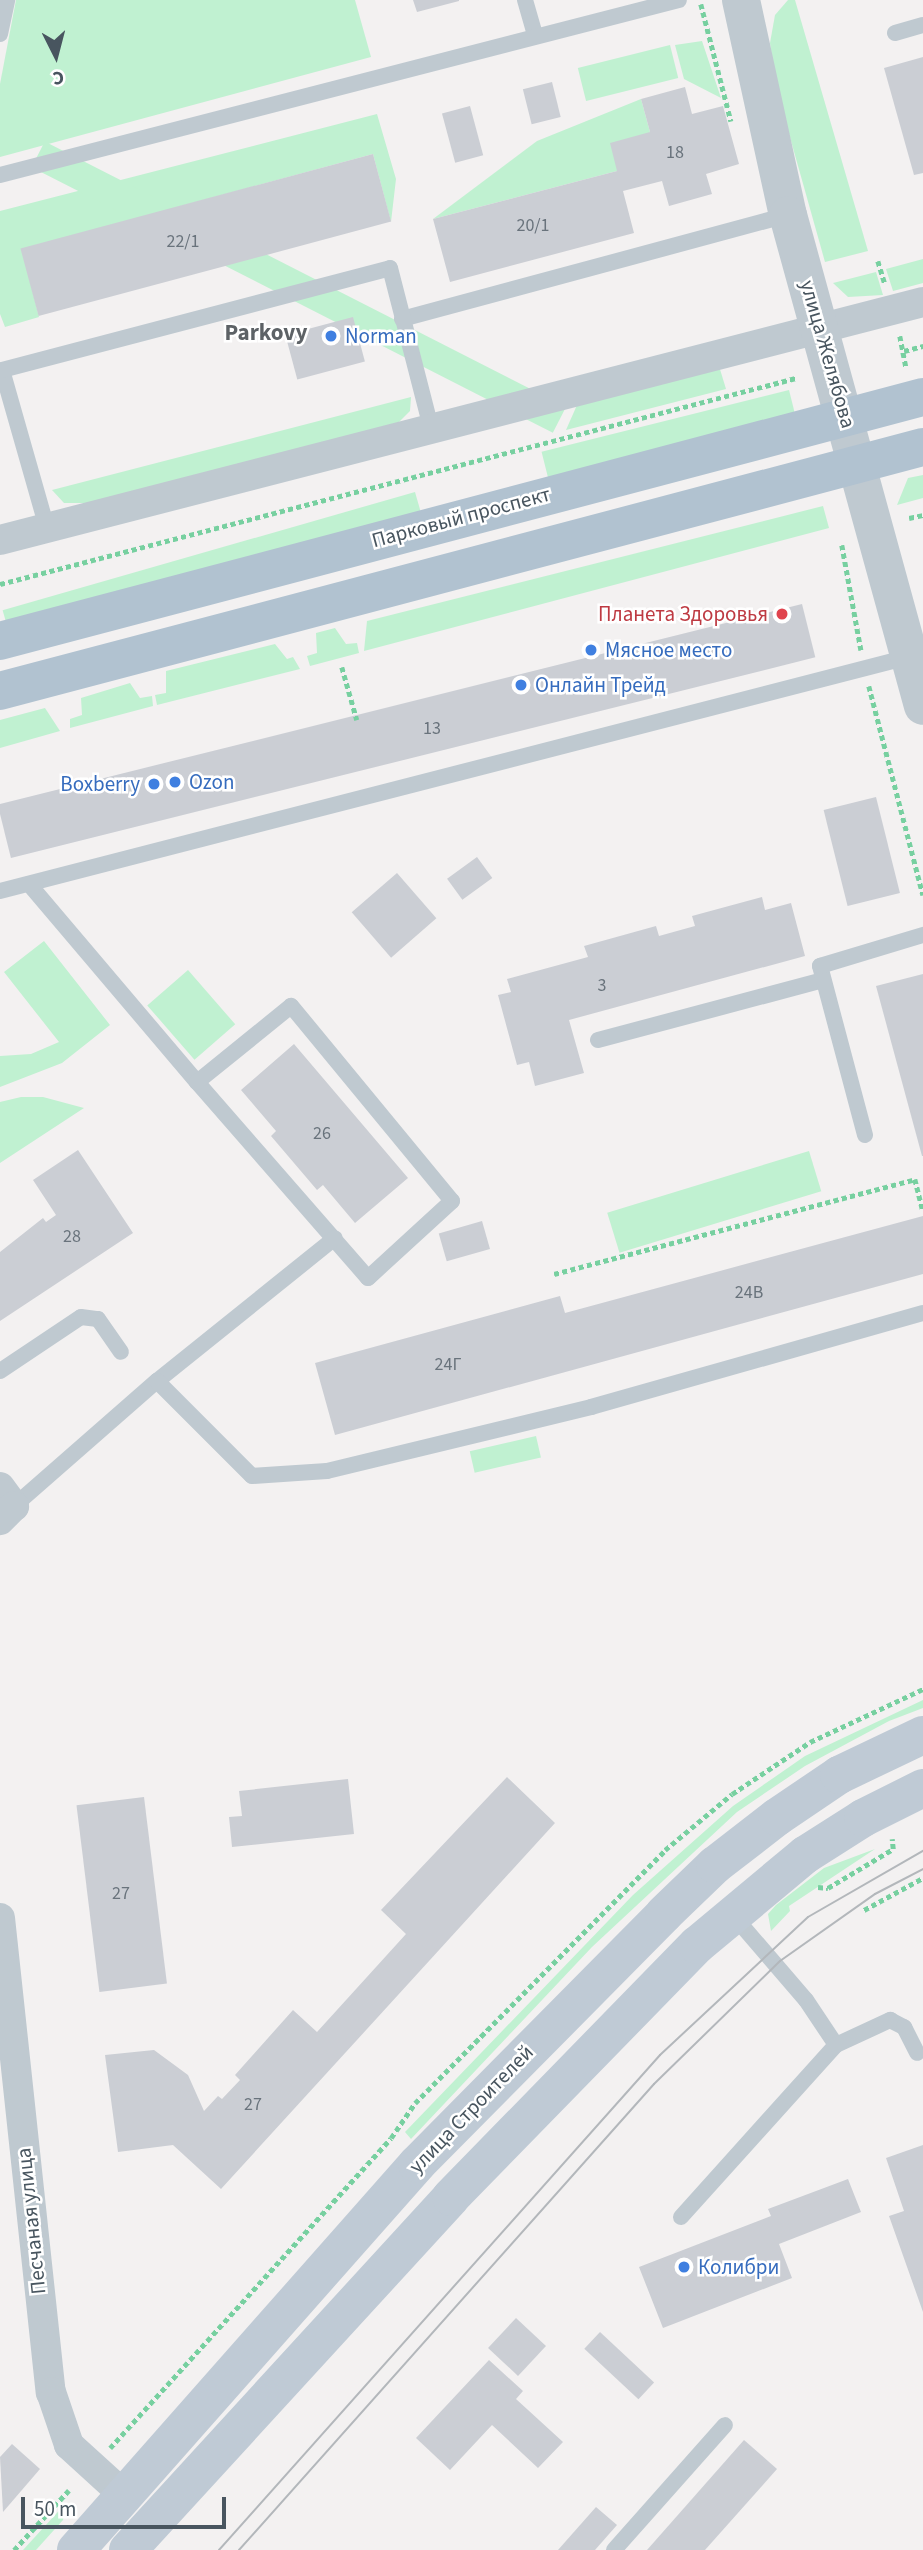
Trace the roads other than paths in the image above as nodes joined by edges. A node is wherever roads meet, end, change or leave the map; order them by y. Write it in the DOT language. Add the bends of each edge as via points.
graph roads {
  1 [pos="7,0"];
  2 [pos="525,0"];
  3 [pos="679,0"];
  4 [pos="741,0"];
  5 [pos="923,26"];
  6 [pos="895,33"];
  7 [pos="0,34"];
  8 [pos="535,36"];
  9 [pos="0,175"];
  10 [pos="788,215"];
  11 [pos="923,302"];
  12 [pos="402,319"];
  13 [pos="823,328"];
  14 [pos="914,382"];
  15 [pos="846,416"];
  16 [pos="431,428"];
  17 [pos="923,447"];
  18 [pos="859,464"];
  19 [pos="47,528"];
  20 [pos="0,540"];
  21 [pos="0,641"];
  22 [pos="910,657"];
  23 [pos="0,691"];
  24 [pos="923,706"];
  25 [pos="29,884"];
  26 [pos="0,891"];
  27 [pos="923,935"];
  28 [pos="823,979"];
  29 [pos="598,1040"];
  30 [pos="197,1082"];
  31 [pos="865,1135"];
  32 [pos="335,1238"];
  33 [pos="923,1313"];
  34 [pos="121,1352"];
  35 [pos="0,1371"];
  36 [pos="157,1381"];
  37 [pos="5,1504"];
  38 [pos="923,1735"];
  39 [pos="923,1788"];
  40 [pos="732,1914"];
  41 [pos="0,1918"];
  42 [pos="836,2045"];
  43 [pos="921,2056"];
  44 [pos="681,2217"];
  45 [pos="724,2425"];
  46 [pos="125,2496"];
  47 [pos="76,2550"];
  48 [pos="128,2550"];
  49 [pos="614,2550"];
  1 -- 7 [label="lane"];
  2 -- 8 [label="lane"];
  3 -- 8 [label="lane"];
  4 -- 10 [label="street, улица Желябова"];
  5 -- 6 [label="lane"];
  8 -- 9 [label="lane"];
  10 -- 12 [label="lane"];
  10 -- 13 [label="street, улица Желябова"];
  11 -- 13 [label="street"];
  12 -- 16 [label="lane"];
  12 -- 19 [label="lane" via="390,268 2,370"];
  13 -- 15 [label="street, улица Желябова"];
  13 -- 16 [label="street"];
  14 -- 15 [label="main road, Парковый проспект"];
  15 -- 18 [label="street, улица Желябова"];
  15 -- 21 [label="main road, Парковый проспект"];
  16 -- 19 [label="street"];
  17 -- 18 [label="main road"];
  18 -- 22 [label="street, улица Желябова"];
  18 -- 23 [label="main road"];
  19 -- 20 [label="street"];
  22 -- 24 [label="street, улица Желябова"];
  22 -- 25 [label="lane"];
  25 -- 26 [label="lane"];
  25 -- 30 [label="lane"];
  27 -- 28 [label="lane" via="820,966"];
  28 -- 29 [label="lane"];
  28 -- 31 [label="lane"];
  30 -- 32 [label="lane"];
  30 -- 32 [label="lane" via="291,1006 452,1201 368,1278"];
  32 -- 36 [label="lane"];
  33 -- 36 [label="lane" via="591,1407 327,1471 252,1476"];
  34 -- 35 [label="lane" via="98,1320 81,1317"];
  36 -- 37 [label="lane"];
  38 -- 46 [label="main road, улица Строителей" via="839,1775 715,1865 417,2164"];
  39 -- 40 [label="main road" via="863,1818 806,1855"];
  40 -- 42 [label="lane" via="806,2000"];
  40 -- 48 [label="main road" via="452,2197"];
  41 -- 46 [label="street, Песчаная улица" via="51,2392 69,2445"];
  42 -- 43 [label="lane" via="890,2020 904,2027"];
  42 -- 44 [label="lane"];
  45 -- 49 [label="lane"];
  46 -- 47 [label="main road, улица Строителей"];
}
